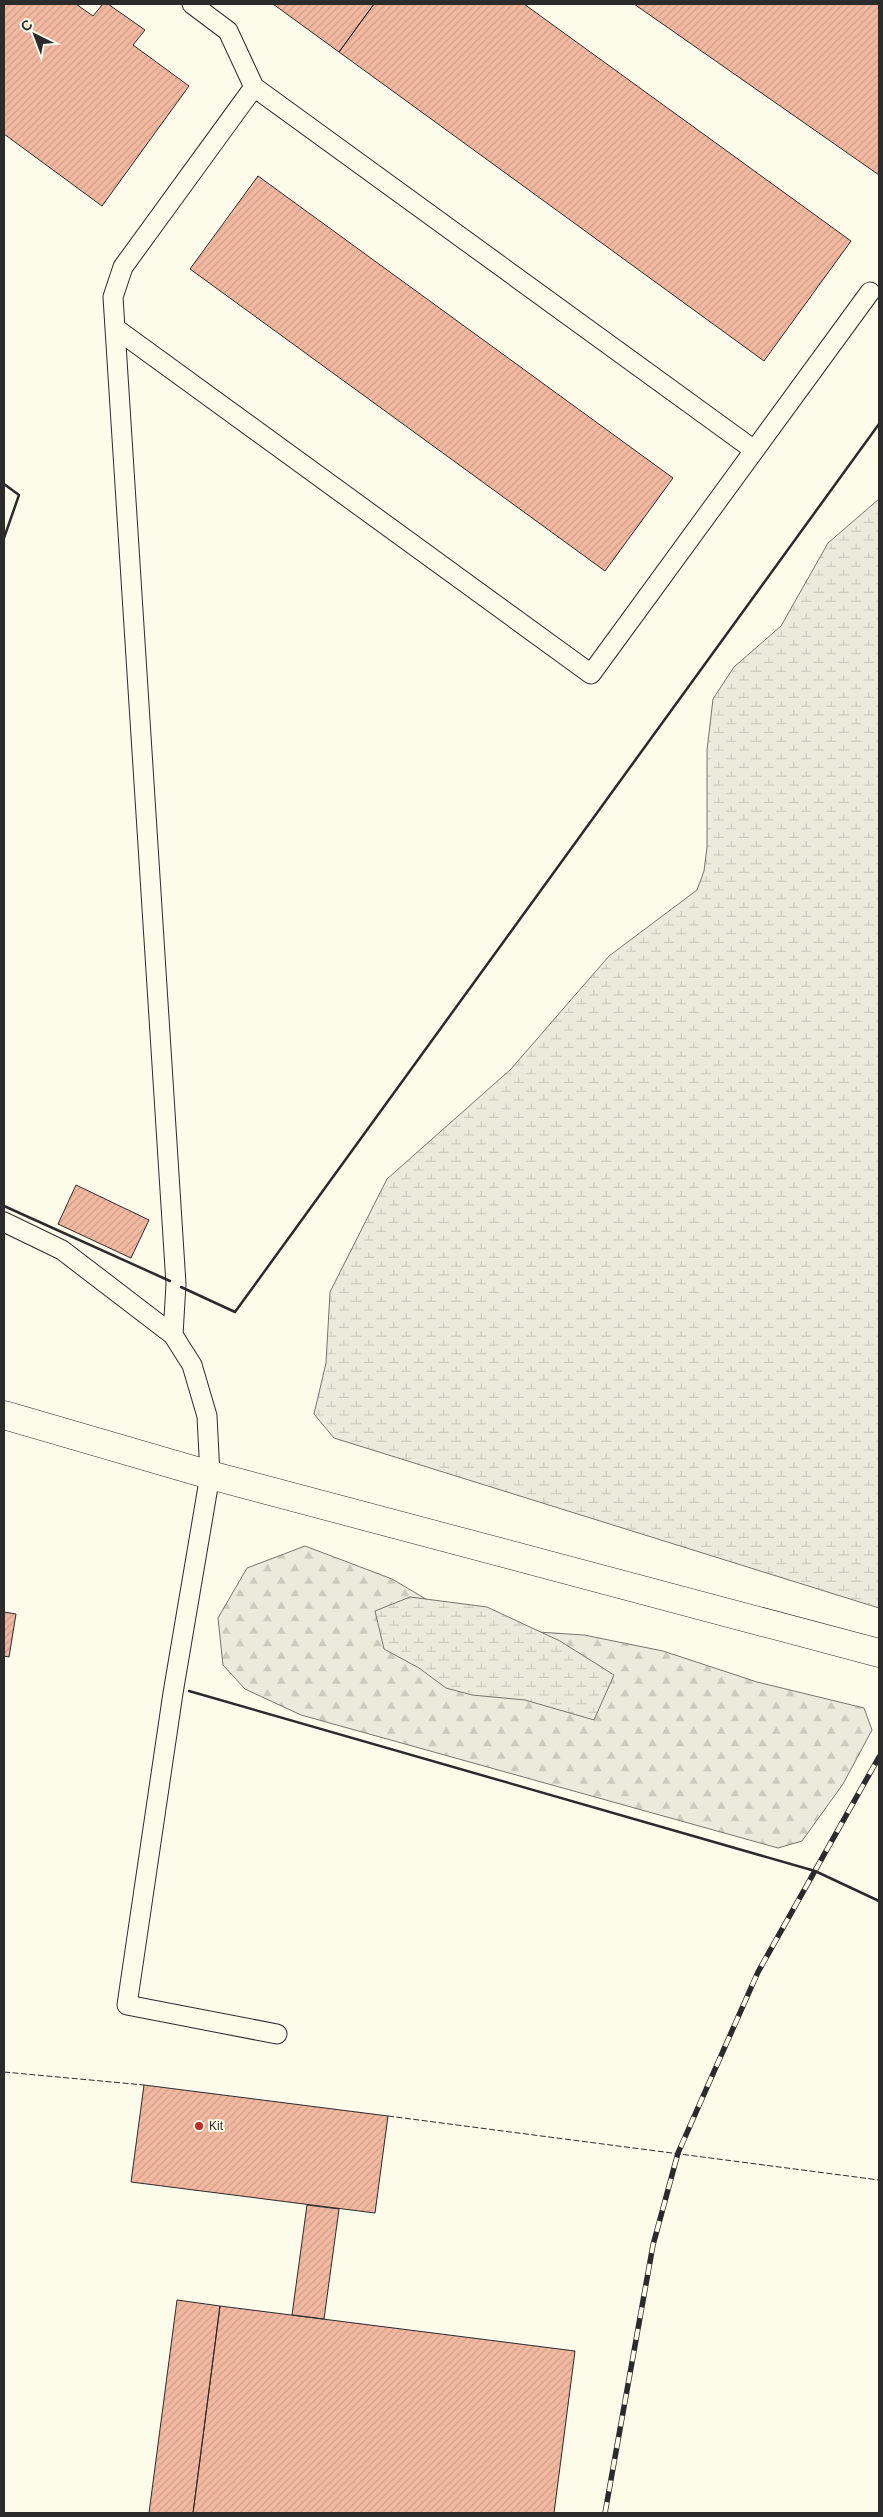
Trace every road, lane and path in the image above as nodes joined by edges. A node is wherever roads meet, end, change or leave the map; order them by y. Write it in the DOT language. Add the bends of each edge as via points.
graph roads {
  1 [pos="192,4"];
  2 [pos="254,87"];
  3 [pos="870,292"];
  4 [pos="115,328"];
  5 [pos="754,450"];
  6 [pos="4,1222"];
  7 [pos="173,1335"];
  8 [pos="4,1415"];
  9 [pos="210,1475"];
  10 [pos="879,1653"];
  11 [pos="277,2034"];
  1 -- 2 [label="lane" via="228,30"];
  2 -- 4 [label="lane" via="123,267 113,297"];
  2 -- 5 [label="lane"];
  3 -- 5 [label="lane"];
  4 -- 5 [label="lane" via="591,674"];
  4 -- 7 [label="lane" via="176,1284"];
  6 -- 7 [label="lane" via="62,1250"];
  7 -- 9 [label="lane" via="192,1365 207,1416"];
  8 -- 9 [label="street"];
  9 -- 10 [label="street"];
  9 -- 11 [label="lane" via="173,1693 128,2005"];
}
